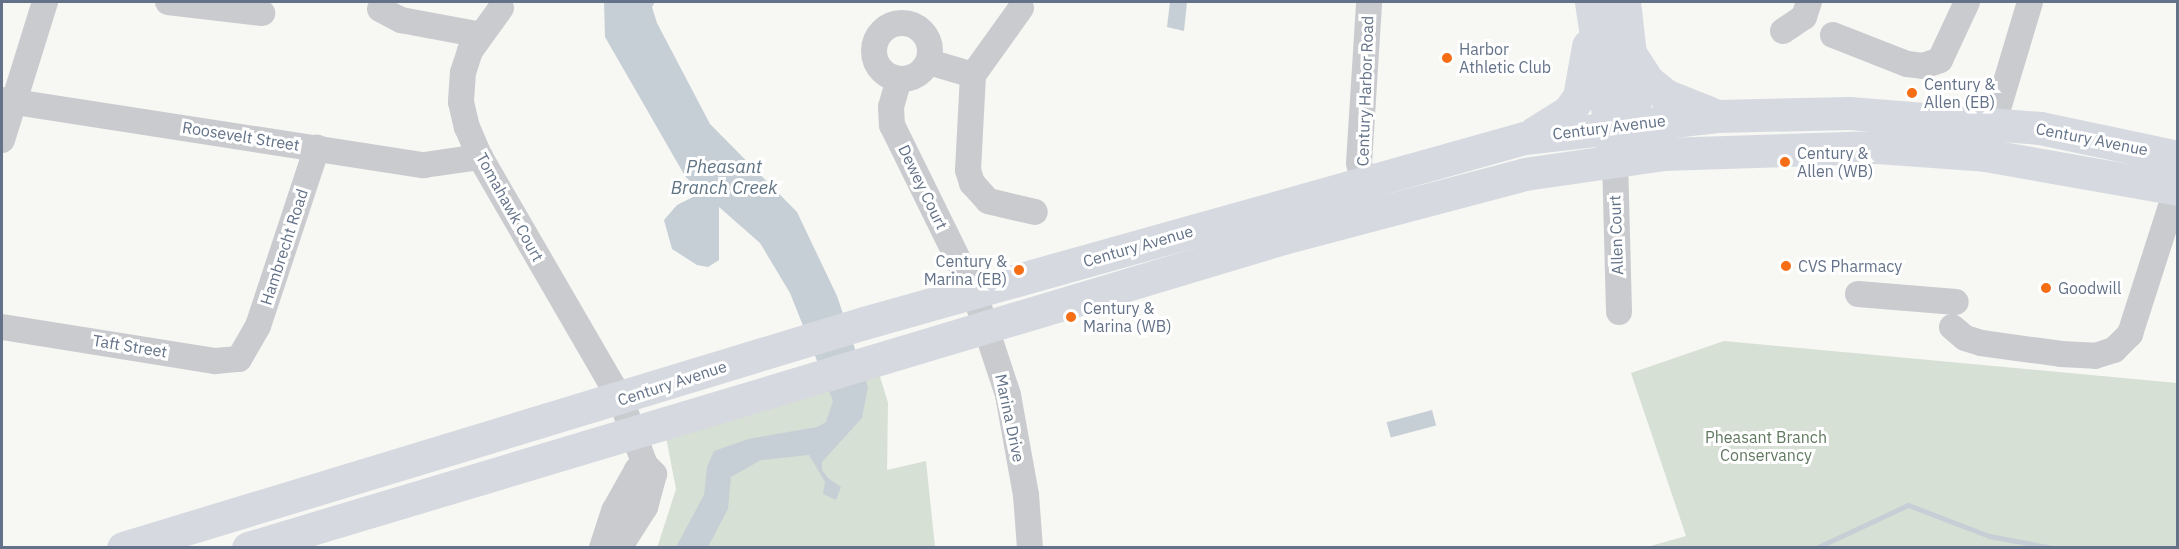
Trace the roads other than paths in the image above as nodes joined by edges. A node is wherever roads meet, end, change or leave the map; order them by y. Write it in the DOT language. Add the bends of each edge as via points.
graph roads {
  1 [pos="45,2"];
  2 [pos="168,2"];
  3 [pos="1369,2"];
  4 [pos="1624,2"];
  5 [pos="1809,2"];
  6 [pos="1967,2"];
  7 [pos="2030,2"];
  8 [pos="501,8"];
  9 [pos="1021,8"];
  10 [pos="1592,8"];
  11 [pos="380,9"];
  12 [pos="262,13"];
  13 [pos="1783,32"];
  14 [pos="481,35"];
  15 [pos="1833,35"];
  16 [pos="1629,51"];
  17 [pos="928,62"];
  18 [pos="973,75"];
  19 [pos="899,79"];
  20 [pos="8,101"];
  21 [pos="1717,116"];
  22 [pos="1994,122"];
  23 [pos="1620,126"];
  24 [pos="1524,138"];
  25 [pos="2,140"];
  26 [pos="317,148"];
  27 [pos="1985,155"];
  28 [pos="480,157"];
  29 [pos="2178,157"];
  30 [pos="1615,159"];
  31 [pos="1363,180"];
  32 [pos="2177,189"];
  33 [pos="1035,212"];
  34 [pos="974,292"];
  35 [pos="1858,294"];
  36 [pos="1956,302"];
  37 [pos="1619,312"];
  38 [pos="2,327"];
  39 [pos="987,327"];
  40 [pos="1952,327"];
  41 [pos="250,345"];
  42 [pos="621,400"];
  43 [pos="634,431"];
  44 [pos="627,514"];
  45 [pos="323,537"];
  46 [pos="123,548"];
  47 [pos="248,548"];
  48 [pos="602,548"];
  49 [pos="619,548"];
  50 [pos="1030,548"];
  1 -- 20 [label="street"];
  2 -- 12 [label="street"];
  3 -- 31 [label="street, Century Harbor Road" via="1359,163"];
  4 -- 16 [label="main road"];
  5 -- 13 [label="street" via="1804,17"];
  6 -- 15 [label="street" via="1940,60 1923,66 1907,64"];
  7 -- 22 [label="street"];
  8 -- 14 [label="street, Tomahawk Court"];
  9 -- 18 [label="street"];
  10 -- 23 [label="main road"];
  10 -- 24 [label="main road" via="1579,97 1568,112"];
  11 -- 14 [label="street" via="401,20"];
  14 -- 28 [label="street, Tomahawk Court" via="463,72 461,102"];
  16 -- 21 [label="main road" via="1648,81 1665,95"];
  16 -- 23 [label="main road" via="1635,98"];
  17 -- 18 [label="street"];
  17 -- 19 [label="street" via="916,76"];
  17 -- 19 [label="street" via="930,44 920,29 903,22 886,27 873,52 881,70"];
  18 -- 33 [label="street" via="968,170 972,183 988,201"];
  19 -- 34 [label="street, Dewey Court" via="891,108 892,125"];
  20 -- 25 [label="street"];
  20 -- 26 [label="street, Roosevelt Street"];
  21 -- 22 [label="main road, Century Avenue" via="1849,112"];
  21 -- 23 [label="main road, Century Avenue"];
  22 -- 27 [label="street"];
  22 -- 29 [label="main road, Century Avenue" via="2097,138"];
  23 -- 24 [label="main road, Century Avenue"];
  23 -- 30 [label="main road"];
  24 -- 31 [label="main road, Century Avenue"];
  26 -- 28 [label="street, Roosevelt Street" via="432,165"];
  26 -- 41 [label="street, Hambrecht Road"];
  27 -- 30 [label="main road, Century Avenue" via="1804,146"];
  27 -- 32 [label="main road, Century Avenue"];
  28 -- 42 [label="street, Tomahawk Court"];
  30 -- 37 [label="street, Allen Court"];
  30 -- 39 [label="main road, Century Avenue" via="1458,189"];
  31 -- 34 [label="main road, Century Avenue"];
  32 -- 40 [label="street" via="2130,334 2114,350 2095,356 1982,343 1965,338"];
  34 -- 39 [label="street, Marina Drive"];
  34 -- 42 [label="main road, Century Avenue" via="783,347"];
  35 -- 36 [label="street"];
  38 -- 41 [label="street, Taft Street" via="226,363 239,359"];
  39 -- 43 [label="main road, Century Avenue"];
  39 -- 50 [label="street, Marina Drive" via="1008,395 1026,495"];
  42 -- 43 [label="street, Tomahawk Court"];
  42 -- 46 [label="main road, Century Avenue"];
  43 -- 44 [label="street, Tomahawk Court" via="645,465 654,474 651,495"];
  43 -- 45 [label="main road, Century Avenue"];
  44 -- 48 [label="street" via="603,534"];
  44 -- 49 [label="street"];
  45 -- 47 [label="main road, Century Avenue"];
}
